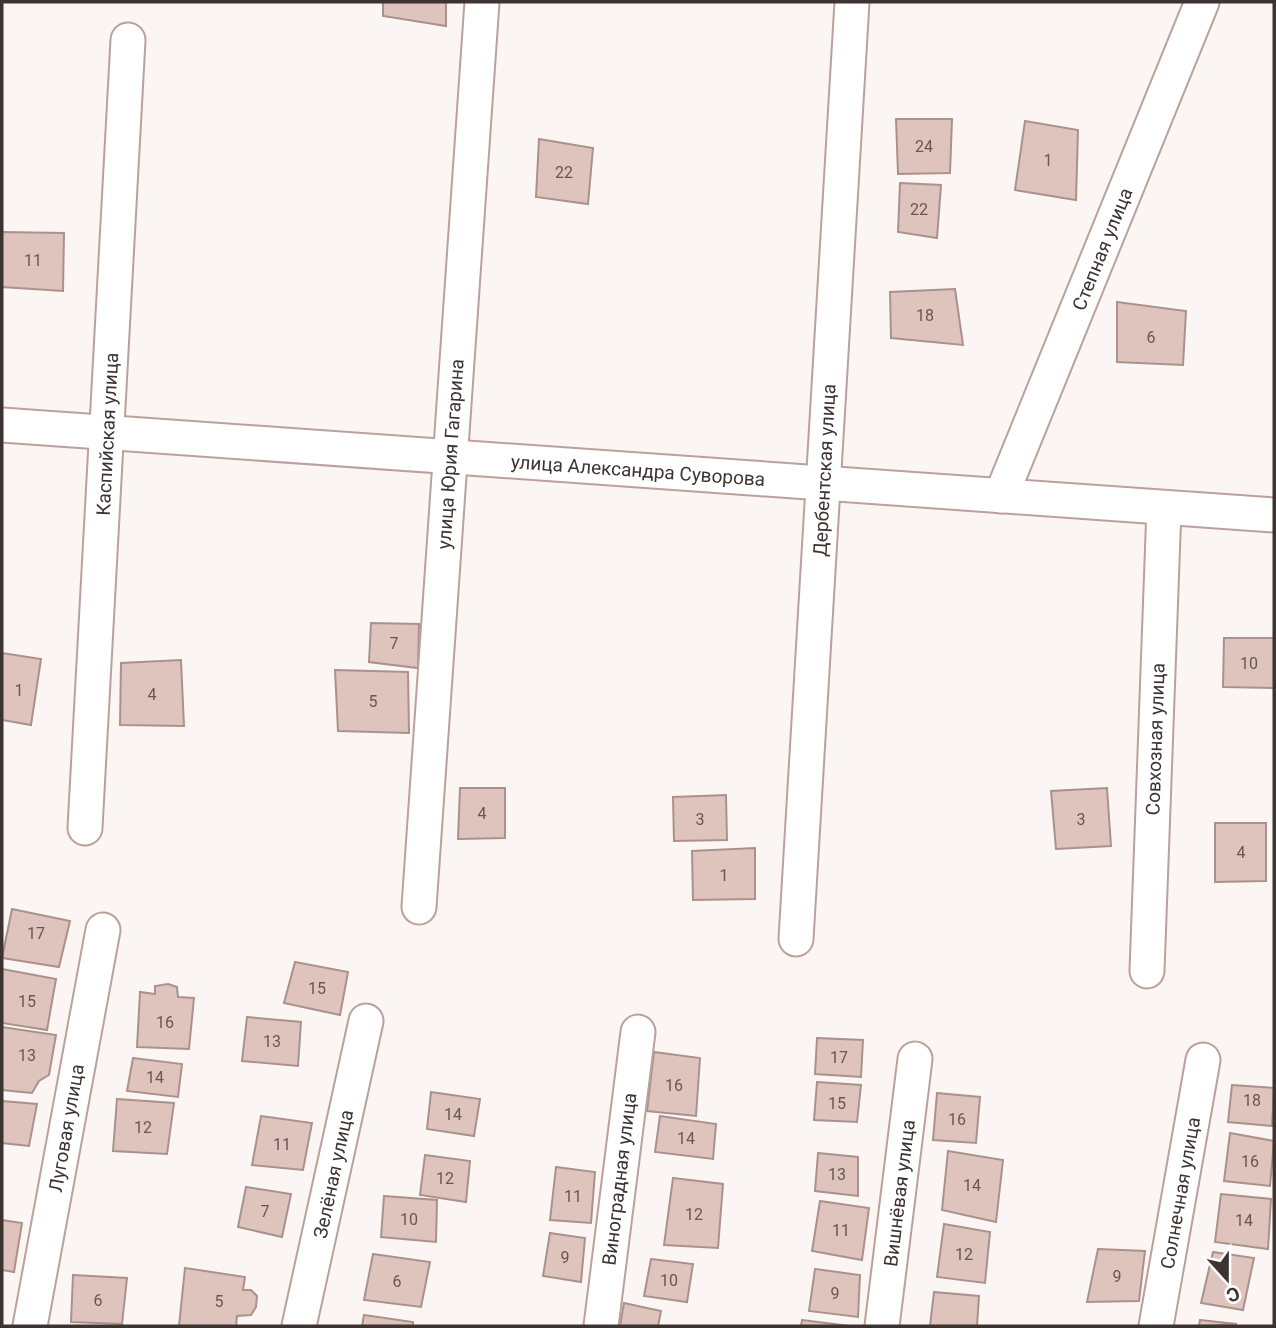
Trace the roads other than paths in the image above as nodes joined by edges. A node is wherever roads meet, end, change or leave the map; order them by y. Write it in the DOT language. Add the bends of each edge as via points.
graph roads {
  1 [pos="482,2"];
  2 [pos="852,2"];
  3 [pos="1202,2"];
  4 [pos="128,40"];
  5 [pos="2,425"];
  6 [pos="107,433"];
  7 [pos="450,457"];
  8 [pos="823,484"];
  9 [pos="1001,496"];
  10 [pos="1164,508"];
  11 [pos="1274,516"];
  12 [pos="85,828"];
  13 [pos="419,906"];
  14 [pos="103,930"];
  15 [pos="796,939"];
  16 [pos="1147,971"];
  17 [pos="366,1021"];
  18 [pos="638,1031"];
  19 [pos="915,1059"];
  20 [pos="1203,1060"];
  21 [pos="30,1326"];
  22 [pos="299,1326"];
  23 [pos="601,1326"];
  24 [pos="882,1326"];
  25 [pos="1156,1326"];
  1 -- 7 [label="street, улица Юрия Гагарина"];
  2 -- 8 [label="street, Дербентская улица"];
  3 -- 9 [label="street, Степная улица"];
  4 -- 6 [label="street, Каспийская улица"];
  5 -- 6 [label="street, улица Александра Суворова"];
  6 -- 7 [label="street, улица Александра Суворова"];
  6 -- 12 [label="street, Каспийская улица"];
  7 -- 8 [label="street, улица Александра Суворова"];
  7 -- 13 [label="street, улица Юрия Гагарина"];
  8 -- 9 [label="street, улица Александра Суворова"];
  8 -- 15 [label="street, Дербентская улица"];
  9 -- 10 [label="street, улица Александра Суворова"];
  10 -- 11 [label="street, улица Александра Суворова"];
  10 -- 16 [label="street, Совхозная улица"];
  14 -- 21 [label="street, Луговая улица"];
  17 -- 22 [label="street, Зелёная улица"];
  18 -- 23 [label="street, Виноградная улица"];
  19 -- 24 [label="street, Вишнёвая улица"];
  20 -- 25 [label="street, Солнечная улица"];
}
